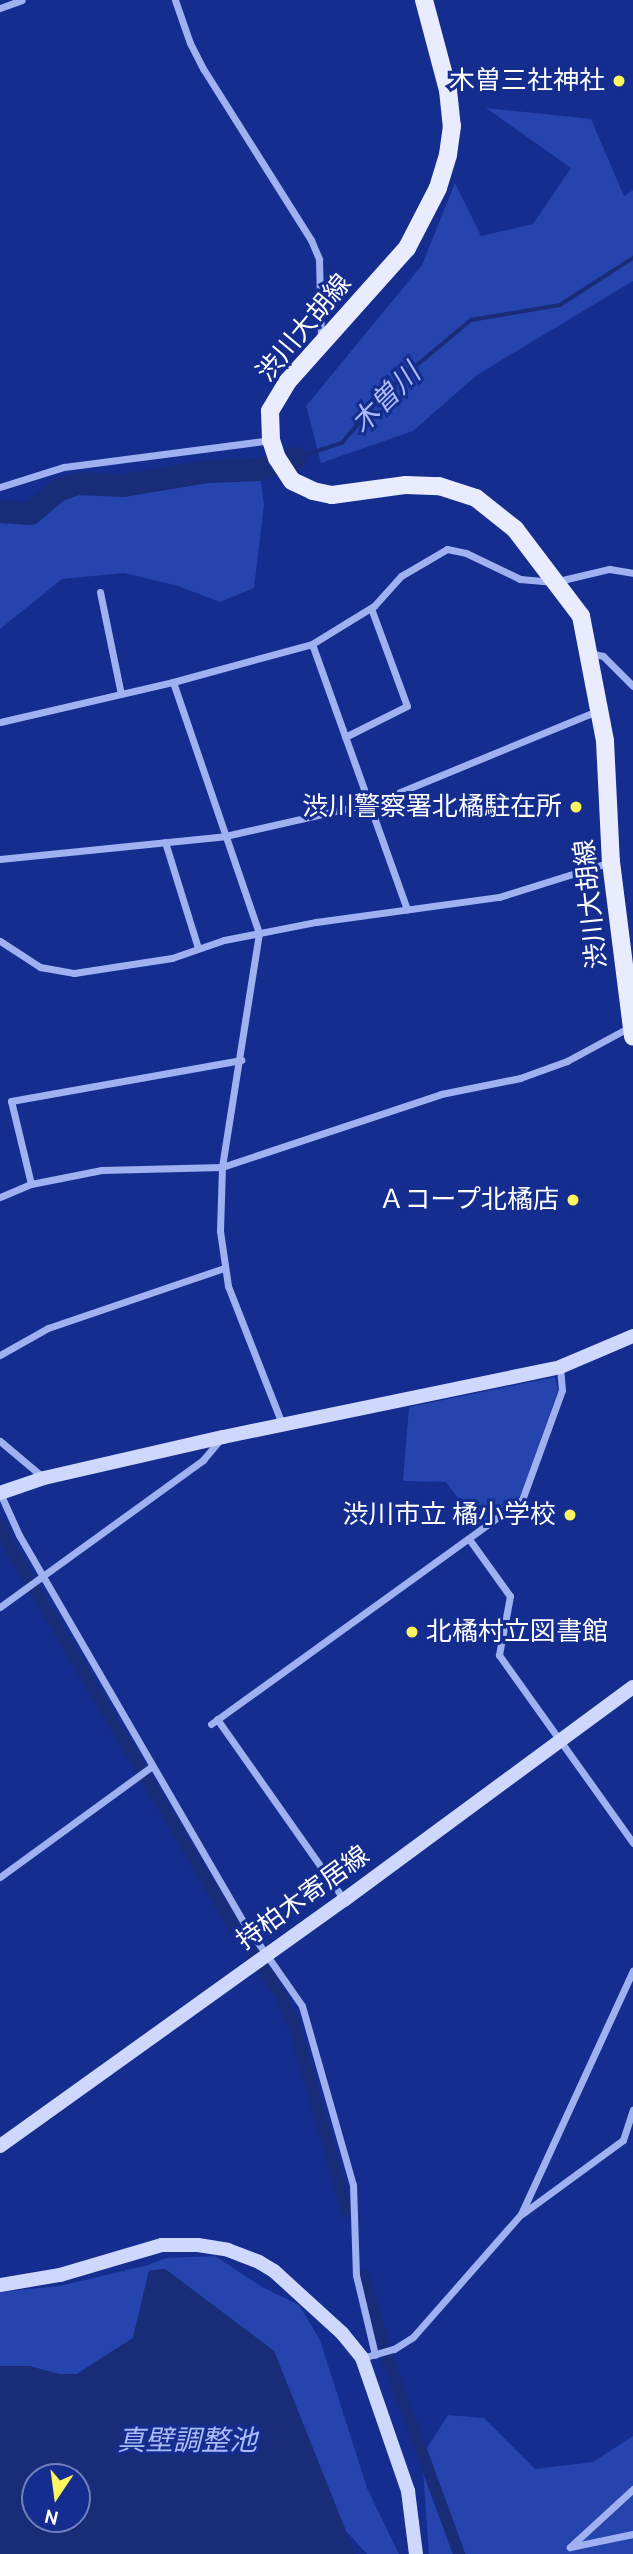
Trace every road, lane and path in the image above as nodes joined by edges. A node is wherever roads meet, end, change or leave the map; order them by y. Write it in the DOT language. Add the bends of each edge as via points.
graph roads {
  1 [pos="22,0"];
  2 [pos="175,0"];
  3 [pos="424,0"];
  4 [pos="0,8"];
  5 [pos="322,346"];
  6 [pos="273,446"];
  7 [pos="0,487"];
  8 [pos="633,573"];
  9 [pos="554,582"];
  10 [pos="100,592"];
  11 [pos="371,608"];
  12 [pos="312,644"];
  13 [pos="588,653"];
  14 [pos="173,682"];
  15 [pos="633,687"];
  16 [pos="121,694"];
  17 [pos="597,711"];
  18 [pos="0,722"];
  19 [pos="345,737"];
  20 [pos="369,803"];
  21 [pos="225,836"];
  22 [pos="165,842"];
  23 [pos="0,859"];
  24 [pos="611,862"];
  25 [pos="407,909"];
  26 [pos="259,933"];
  27 [pos="0,941"];
  28 [pos="198,948"];
  29 [pos="633,1029"];
  30 [pos="241,1060"];
  31 [pos="222,1167"];
  32 [pos="31,1184"];
  33 [pos="0,1197"];
  34 [pos="224,1268"];
  35 [pos="633,1336"];
  36 [pos="0,1355"];
  37 [pos="559,1367"];
  38 [pos="282,1424"];
  39 [pos="223,1437"];
  40 [pos="0,1441"];
  41 [pos="44,1478"];
  42 [pos="0,1493"];
  43 [pos="469,1539"];
  44 [pos="43,1579"];
  45 [pos="0,1607"];
  46 [pos="633,1687"];
  47 [pos="561,1740"];
  48 [pos="151,1767"];
  49 [pos="633,1843"];
  50 [pos="0,1877"];
  51 [pos="344,1900"];
  52 [pos="266,1956"];
  53 [pos="633,1970"];
  54 [pos="633,2110"];
  55 [pos="633,2136"];
  56 [pos="623,2140"];
  57 [pos="0,2146"];
  58 [pos="521,2214"];
  59 [pos="0,2285"];
  60 [pos="373,2355"];
  61 [pos="633,2488"];
  62 [pos="633,2534"];
  63 [pos="416,2554"];
  1 -- 4 [label="street"];
  2 -- 5 [label="street" via="204,70 311,240 318,259"];
  3 -- 5 [label="main road, 渋川大胡線" via="447,90 452,126 448,155 438,188 407,248"];
  5 -- 6 [label="main road, 渋川大胡線" via="288,381 270,411"];
  6 -- 7 [label="street" via="64,467"];
  6 -- 9 [label="main road, 渋川大胡線" via="292,481 332,495 406,485 439,486 476,498 515,529"];
  8 -- 9 [label="street" via="609,569"];
  9 -- 11 [label="street" via="520,579 466,553 447,549 401,576"];
  9 -- 13 [label="main road, 渋川大胡線" via="582,616"];
  10 -- 16 [label="street"];
  11 -- 12 [label="street"];
  11 -- 19 [label="street" via="407,706"];
  12 -- 14 [label="street"];
  12 -- 19 [label="street"];
  13 -- 15 [label="street" via="603,656"];
  13 -- 17 [label="main road, 渋川大胡線"];
  14 -- 16 [label="street"];
  14 -- 21 [label="street"];
  16 -- 18 [label="street"];
  17 -- 20 [label="street"];
  17 -- 24 [label="main road, 渋川大胡線" via="605,741"];
  19 -- 20 [label="street"];
  20 -- 21 [label="street"];
  20 -- 25 [label="street"];
  21 -- 22 [label="street"];
  21 -- 26 [label="street"];
  22 -- 23 [label="street"];
  22 -- 28 [label="street"];
  24 -- 25 [label="street" via="499,897"];
  24 -- 29 [label="main road, 渋川大胡線"];
  25 -- 26 [label="street"];
  26 -- 28 [label="street"];
  26 -- 30 [label="street"];
  27 -- 28 [label="street" via="40,967 74,973 172,958"];
  29 -- 31 [label="street" via="520,1078 441,1094"];
  30 -- 31 [label="street"];
  30 -- 32 [label="street" via="11,1101"];
  31 -- 32 [label="street" via="102,1170"];
  31 -- 34 [label="street"];
  32 -- 33 [label="street"];
  34 -- 36 [label="street" via="48,1328"];
  34 -- 38 [label="street"];
  35 -- 37 [label="street"];
  37 -- 38 [label="street"];
  37 -- 43 [label="street" via="562,1391 526,1493"];
  38 -- 39 [label="street"];
  39 -- 41 [label="street"];
  39 -- 44 [label="street" via="203,1460"];
  40 -- 41 [label="street"];
  41 -- 42 [label="street"];
  42 -- 44 [label="street"];
  43 -- 47 [label="street" via="510,1596 499,1654"];
  43 -- 51 [label="street" via="214,1721"];
  44 -- 45 [label="street"];
  44 -- 48 [label="street"];
  46 -- 47 [label="street, 持柏木寄居線"];
  47 -- 49 [label="street"];
  47 -- 51 [label="street, 持柏木寄居線"];
  48 -- 50 [label="street"];
  48 -- 52 [label="street"];
  51 -- 52 [label="street, 持柏木寄居線"];
  52 -- 57 [label="street, 持柏木寄居線"];
  52 -- 60 [label="street" via="307,2018 353,2185 356,2275"];
  53 -- 58 [label="street"];
  54 -- 56 [label="street"];
  55 -- 56 [label="street"];
  56 -- 58 [label="street"];
  58 -- 60 [label="street" via="413,2337"];
  59 -- 60 [label="street" via="60,2275 162,2245 228,2250 259,2262 286,2280 342,2333"];
  60 -- 63 [label="street" via="408,2491"];
  61 -- 62 [label="street" via="570,2547"];
}
